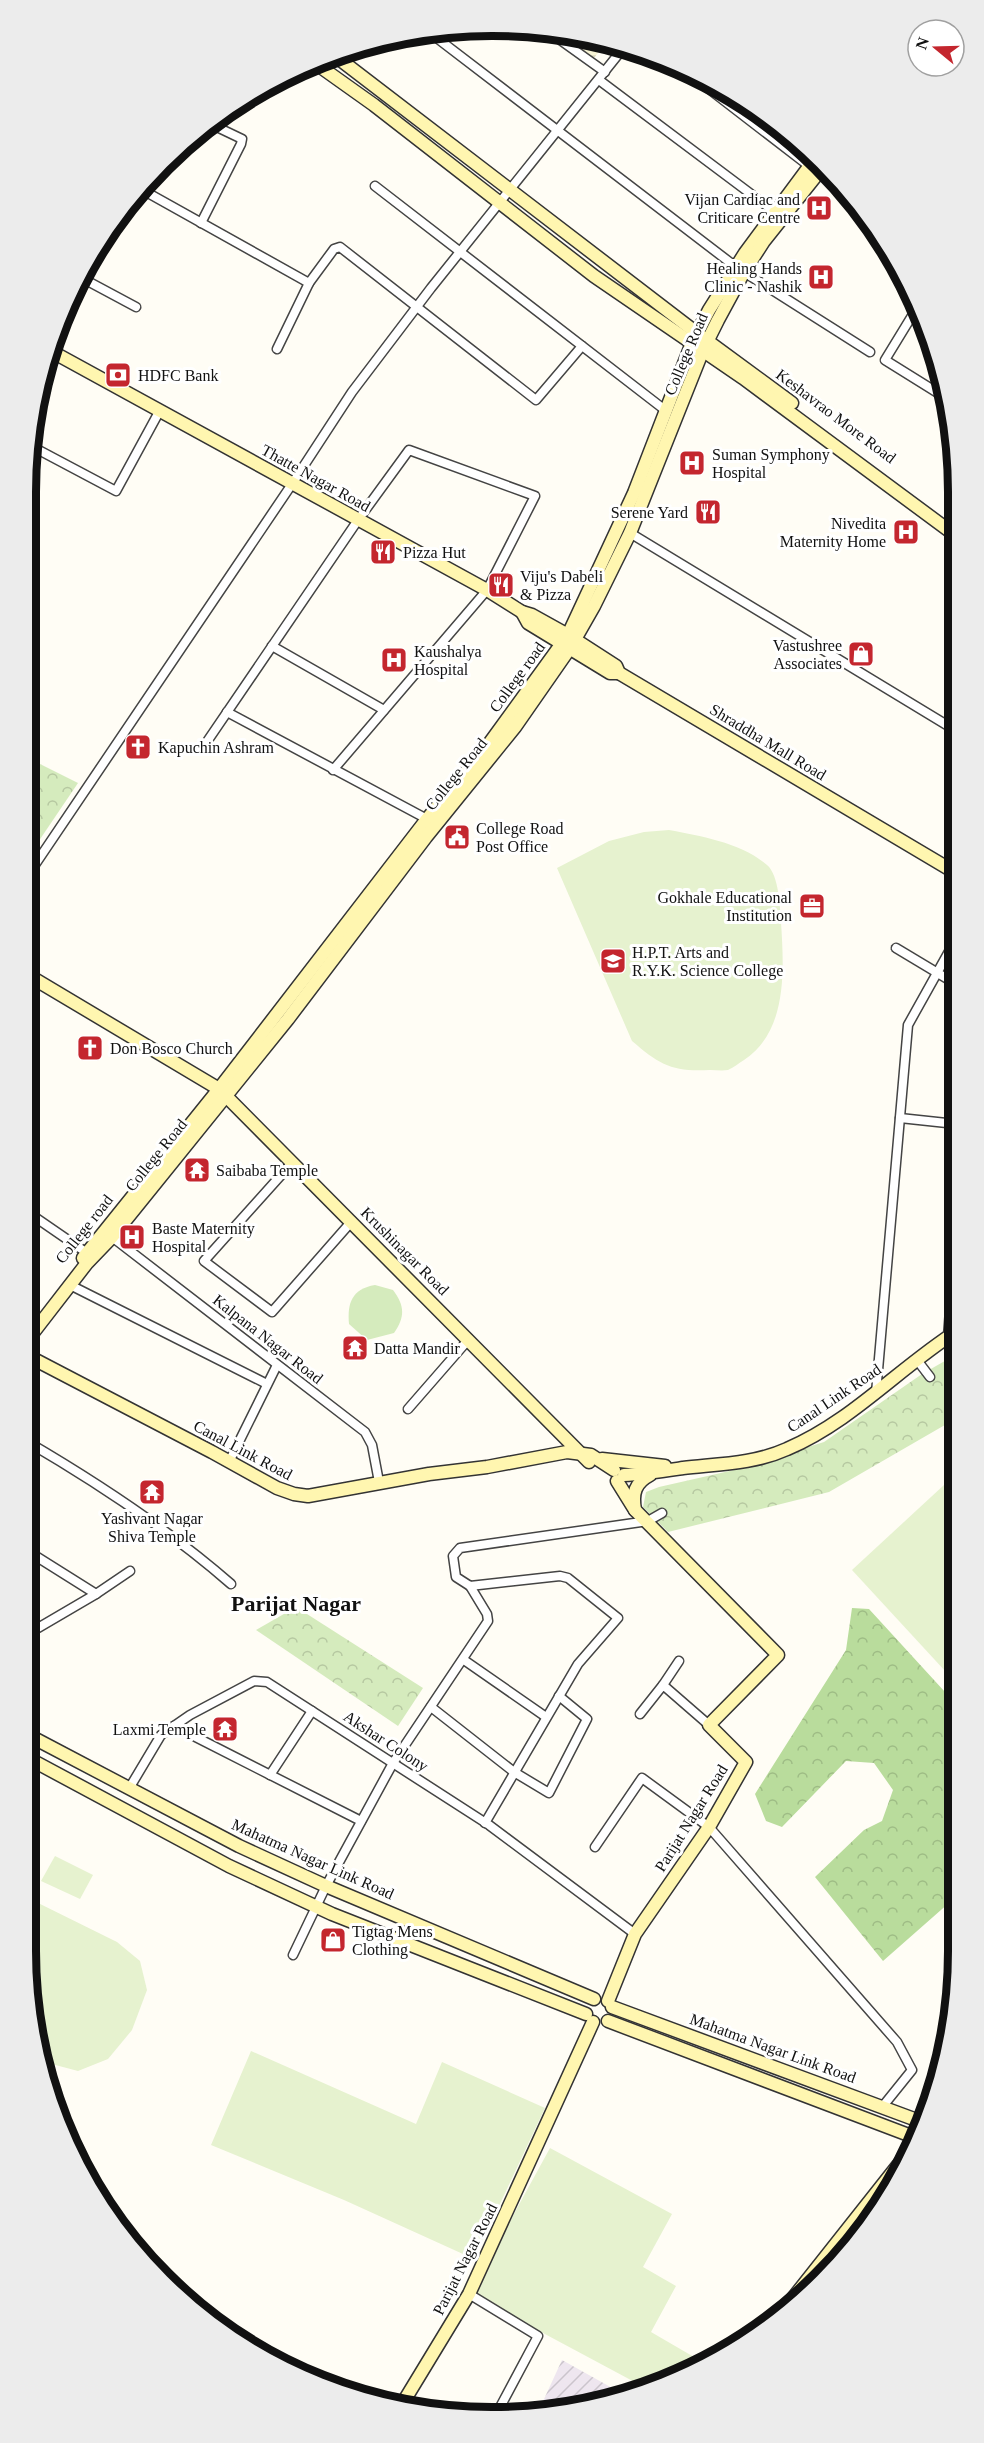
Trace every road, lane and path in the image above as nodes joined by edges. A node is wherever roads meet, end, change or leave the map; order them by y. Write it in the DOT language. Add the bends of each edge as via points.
graph roads {
  1 [pos="439,39"];
  2 [pos="563,42"];
  3 [pos="619,54"];
  4 [pos="342,61"];
  5 [pos="323,69"];
  6 [pos="605,72"];
  7 [pos="599,80"];
  8 [pos="731,104"];
  9 [pos="219,128"];
  10 [pos="559,130"];
  11 [pos="794,150"];
  12 [pos="810,166"];
  13 [pos="818,174"];
  14 [pos="375,186"];
  15 [pos="510,190"];
  16 [pos="148,193"];
  17 [pos="499,202"];
  18 [pos="775,212"];
  19 [pos="201,223"];
  20 [pos="460,251"];
  21 [pos="740,269"];
  22 [pos="88,281"];
  23 [pos="309,283"];
  24 [pos="136,307"];
  25 [pos="416,308"];
  26 [pos="912,315"];
  27 [pos="700,342"];
  28 [pos="582,346"];
  29 [pos="277,349"];
  30 [pos="870,352"];
  31 [pos="57,355"];
  32 [pos="936,392"];
  33 [pos="665,410"];
  34 [pos="159,412"];
  35 [pos="38,450"];
  36 [pos="292,484"];
  37 [pos="639,495"];
  38 [pos="358,520"];
  39 [pos="948,521"];
  40 [pos="948,530"];
  41 [pos="630,533"];
  42 [pos="487,590"];
  43 [pos="568,641"];
  44 [pos="273,646"];
  45 [pos="384,710"];
  46 [pos="227,712"];
  47 [pos="948,726"];
  48 [pos="202,749"];
  49 [pos="333,770"];
  50 [pos="427,819"];
  51 [pos="36,863"];
  52 [pos="948,868"];
  53 [pos="896,948"];
  54 [pos="948,953"];
  55 [pos="937,973"];
  56 [pos="948,979"];
  57 [pos="36,980"];
  58 [pos="223,1092"];
  59 [pos="900,1118"];
  60 [pos="948,1123"];
  61 [pos="291,1164"];
  62 [pos="36,1220"];
  63 [pos="352,1221"];
  64 [pos="112,1237"];
  65 [pos="87,1253"];
  66 [pos="70,1285"];
  67 [pos="36,1318"];
  68 [pos="36,1329"];
  69 [pos="948,1337"];
  70 [pos="469,1340"];
  71 [pos="36,1356"];
  72 [pos="917,1360"];
  73 [pos="277,1365"];
  74 [pos="930,1377"];
  75 [pos="267,1384"];
  76 [pos="876,1393"];
  77 [pos="408,1409"];
  78 [pos="36,1448"];
  79 [pos="589,1457"];
  80 [pos="229,1462"];
  81 [pos="656,1468"];
  82 [pos="618,1475"];
  83 [pos="379,1482"];
  84 [pos="634,1505"];
  85 [pos="662,1514"];
  86 [pos="648,1521"];
  87 [pos="36,1556"];
  88 [pos="130,1571"];
  89 [pos="231,1584"];
  90 [pos="470,1586"];
  91 [pos="96,1594"];
  92 [pos="36,1629"];
  93 [pos="464,1660"];
  94 [pos="679,1661"];
  95 [pos="663,1685"];
  96 [pos="559,1696"];
  97 [pos="431,1707"];
  98 [pos="312,1710"];
  99 [pos="640,1714"];
  100 [pos="546,1717"];
  101 [pos="709,1725"];
  102 [pos="174,1726"];
  103 [pos="36,1739"];
  104 [pos="36,1762"];
  105 [pos="393,1763"];
  106 [pos="514,1772"];
  107 [pos="270,1775"];
  108 [pos="129,1787"];
  109 [pos="360,1821"];
  110 [pos="485,1823"];
  111 [pos="709,1827"];
  112 [pos="595,1847"];
  113 [pos="326,1886"];
  114 [pos="316,1906"];
  115 [pos="635,1934"];
  116 [pos="293,1955"];
  117 [pos="594,1999"];
  118 [pos="610,2004"];
  119 [pos="589,2018"];
  120 [pos="608,2021"];
  121 [pos="883,2106"];
  122 [pos="916,2119"];
  123 [pos="909,2135"];
  124 [pos="886,2180"];
  125 [pos="808,2279"];
  126 [pos="469,2294"];
  127 [pos="406,2398"];
  128 [pos="500,2407"];
  1 -- 10 [label="street"];
  2 -- 6 [label="street"];
  3 -- 6 [label="street"];
  4 -- 15 [label="street"];
  5 -- 17 [label="street"];
  6 -- 7 [label="street"];
  7 -- 10 [label="street"];
  7 -- 18 [label="street"];
  8 -- 11 [label="street"];
  9 -- 19 [label="street" via="242,139"];
  10 -- 15 [label="street"];
  10 -- 21 [label="street"];
  12 -- 18 [label="street, College road"];
  13 -- 21 [label="street"];
  14 -- 20 [label="street"];
  15 -- 17 [label="street"];
  15 -- 27 [label="street"];
  16 -- 19 [label="street"];
  17 -- 20 [label="street"];
  17 -- 27 [label="street" via="594,276"];
  18 -- 21 [label="street, College road"];
  19 -- 23 [label="street"];
  20 -- 25 [label="street"];
  20 -- 28 [label="street"];
  21 -- 27 [label="street, College road" via="709,310"];
  21 -- 30 [label="street"];
  22 -- 24 [label="street"];
  23 -- 25 [label="street" via="334,249 340,247"];
  23 -- 29 [label="street"];
  25 -- 28 [label="street" via="536,400"];
  25 -- 36 [label="street" via="352,392"];
  26 -- 32 [label="street" via="885,360"];
  27 -- 33 [label="street, College road"];
  27 -- 37 [label="street, College Road"];
  27 -- 39 [label="street, Keshavrao More Road"];
  27 -- 40 [label="street"];
  28 -- 33 [label="street"];
  31 -- 34 [label="street, Thatte Nagar Road"];
  33 -- 37 [label="street, College road"];
  34 -- 35 [label="street" via="116,491"];
  34 -- 36 [label="street, Thatte Nagar Road"];
  36 -- 38 [label="street, Thatte Nagar Road"];
  36 -- 51 [label="street"];
  37 -- 41 [label="street, College Road"];
  37 -- 43 [label="street, College road"];
  38 -- 42 [label="street, Thatte Nagar Road"];
  38 -- 42 [label="street" via="410,450 535,496"];
  38 -- 44 [label="street"];
  41 -- 43 [label="street, College Road" via="594,606"];
  41 -- 47 [label="street"];
  42 -- 43 [label="street, Thatte Nagar Road" via="522,612 528,623"];
  42 -- 45 [label="street"];
  43 -- 50 [label="street, College road"];
  43 -- 52 [label="street, Shraddha Mall Road" via="616,666 619,673"];
  43 -- 58 [label="street, College Road" via="515,727 275,1036"];
  44 -- 45 [label="street"];
  44 -- 46 [label="street"];
  45 -- 49 [label="street"];
  46 -- 48 [label="street"];
  46 -- 49 [label="street"];
  49 -- 50 [label="street"];
  50 -- 58 [label="street, College road"];
  53 -- 55 [label="street"];
  54 -- 55 [label="street"];
  55 -- 56 [label="street"];
  55 -- 59 [label="street" via="908,1025"];
  57 -- 58 [label="street, Krushinagar Road"];
  58 -- 61 [label="street, Krushinagar Road"];
  58 -- 64 [label="street, College Road"];
  58 -- 65 [label="street, College road"];
  59 -- 60 [label="street"];
  59 -- 76 [label="street"];
  61 -- 63 [label="street, Krushinagar Road"];
  61 -- 63 [label="street" via="204,1261 272,1312"];
  62 -- 65 [label="street"];
  63 -- 70 [label="street, Krushinagar Road"];
  64 -- 66 [label="street, College Road"];
  64 -- 73 [label="street, Kalpana Nagar Road"];
  65 -- 67 [label="street, College road"];
  66 -- 68 [label="street, College Road"];
  66 -- 75 [label="street"];
  69 -- 72 [label="street, Canal Link Road"];
  70 -- 77 [label="street"];
  70 -- 79 [label="street, Krushinagar Road" via="565,1439"];
  71 -- 80 [label="street, Canal Link Road" via="51,1368"];
  72 -- 74 [label="street"];
  72 -- 76 [label="street, Canal Link Road"];
  73 -- 75 [label="street"];
  73 -- 83 [label="street, Kalpana Nagar Road" via="365,1432 372,1445"];
  75 -- 80 [label="street"];
  76 -- 81 [label="street, Canal Link Road" via="786,1450 733,1463"];
  78 -- 89 [label="street" via="190,1549"];
  79 -- 81 [label="street, Canal Link Road"];
  79 -- 82 [label="street"];
  79 -- 83 [label="street, Canal Link Road" via="567,1452"];
  80 -- 83 [label="street, Canal Link Road" via="277,1488 308,1496"];
  81 -- 82 [label="street, Canal Link Road"];
  81 -- 84 [label="street" via="639,1483"];
  82 -- 84 [label="street"];
  84 -- 86 [label="street"];
  85 -- 86 [label="street"];
  86 -- 90 [label="street" via="460,1548 453,1556 456,1577"];
  86 -- 101 [label="street" via="778,1655"];
  87 -- 91 [label="street"];
  88 -- 91 [label="street"];
  90 -- 93 [label="street" via="488,1621"];
  90 -- 96 [label="street" via="560,1576 568,1578 618,1618 578,1664"];
  91 -- 92 [label="street"];
  93 -- 97 [label="street"];
  93 -- 100 [label="street"];
  94 -- 95 [label="street"];
  95 -- 99 [label="street"];
  95 -- 101 [label="street"];
  96 -- 100 [label="street"];
  96 -- 106 [label="street" via="587,1719 549,1792"];
  97 -- 105 [label="street"];
  97 -- 106 [label="street"];
  98 -- 102 [label="street, Akshar Colony" via="267,1682 254,1681"];
  98 -- 105 [label="street, Akshar Colony"];
  98 -- 107 [label="street"];
  100 -- 106 [label="street"];
  101 -- 111 [label="street, Parijat Nagar Road" via="747,1762"];
  102 -- 107 [label="street"];
  102 -- 108 [label="street, Akshar Colony" via="161,1736"];
  103 -- 108 [label="street, Mahatma Nagar Link Road"];
  104 -- 114 [label="street" via="229,1866"];
  105 -- 109 [label="street"];
  105 -- 110 [label="street, Akshar Colony"];
  106 -- 110 [label="street"];
  107 -- 109 [label="street"];
  108 -- 113 [label="street, Mahatma Nagar Link Road" via="239,1846"];
  109 -- 113 [label="street"];
  110 -- 115 [label="street, Akshar Colony"];
  111 -- 112 [label="street" via="642,1778"];
  111 -- 115 [label="street, Parijat Nagar Road"];
  111 -- 121 [label="street" via="897,2042 912,2070"];
  113 -- 114 [label="street"];
  113 -- 117 [label="street, Mahatma Nagar Link Road"];
  114 -- 116 [label="street"];
  114 -- 119 [label="street"];
  115 -- 118 [label="street, Parijat Nagar Road"];
  117 -- 118 [label="street" via="601,1997"];
  117 -- 119 [label="street" via="587,2005"];
  118 -- 120 [label="street"];
  118 -- 121 [label="street, Mahatma Nagar Link Road"];
  119 -- 120 [label="street" via="600,2024"];
  119 -- 126 [label="street, Parijat Nagar Road"];
  120 -- 123 [label="street, Mahatma Nagar Link Road"];
  121 -- 122 [label="street, Mahatma Nagar Link Road"];
  124 -- 125 [label="street"];
  126 -- 127 [label="street, Parijat Nagar Road"];
  126 -- 128 [label="street" via="538,2336"];
}
